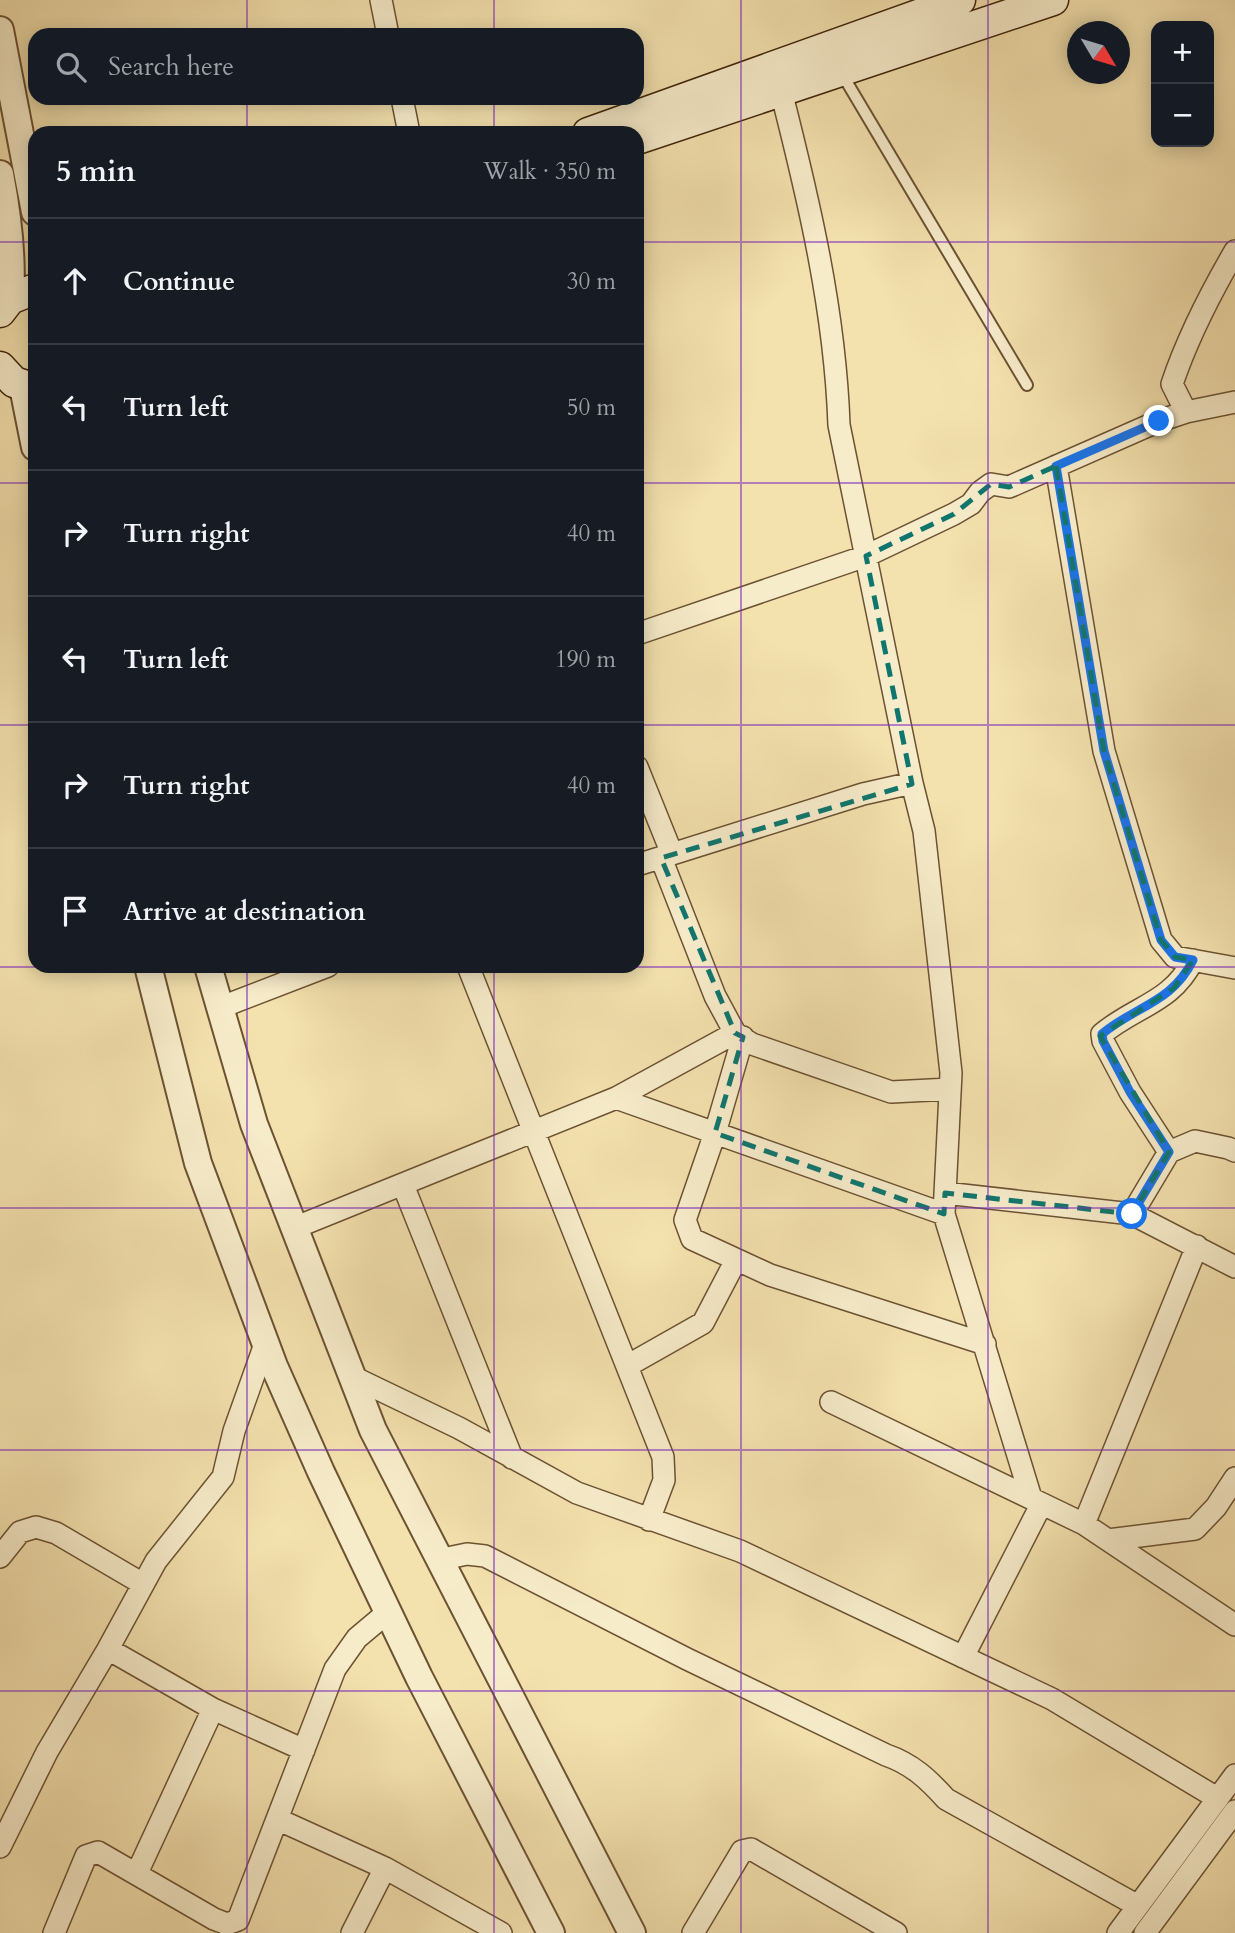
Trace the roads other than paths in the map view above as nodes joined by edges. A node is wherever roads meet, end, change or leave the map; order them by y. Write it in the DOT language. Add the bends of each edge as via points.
graph roads {
  1 [pos="381,0"];
  2 [pos="960,0"];
  3 [pos="1053,0"];
  4 [pos="387,28"];
  5 [pos="0,30"];
  6 [pos="841,71"];
  7 [pos="781,91"];
  8 [pos="403,105"];
  9 [pos="408,126"];
  10 [pos="608,126"];
  11 [pos="644,137"];
  12 [pos="0,174"];
  13 [pos="28,176"];
  14 [pos="1235,251"];
  15 [pos="15,300"];
  16 [pos="13,379"];
  17 [pos="1027,385"];
  18 [pos="1235,402"];
  19 [pos="1186,412"];
  20 [pos="28,425"];
  21 [pos="1056,466"];
  22 [pos="866,556"];
  23 [pos="644,632"];
  24 [pos="912,783"];
  25 [pos="644,788"];
  26 [pos="666,856"];
  27 [pos="644,863"];
  28 [pos="1193,960"];
  29 [pos="1235,968"];
  30 [pos="150,973"];
  31 [pos="210,973"];
  32 [pos="310,973"];
  33 [pos="471,973"];
  34 [pos="219,1008"];
  35 [pos="739,1035"];
  36 [pos="950,1089"];
  37 [pos="616,1098"];
  38 [pos="534,1132"];
  39 [pos="715,1133"];
  40 [pos="1169,1152"];
  41 [pos="1235,1152"];
  42 [pos="403,1185"];
  43 [pos="945,1192"];
  44 [pos="944,1214"];
  45 [pos="1132,1214"];
  46 [pos="295,1228"];
  47 [pos="1197,1246"];
  48 [pos="736,1260"];
  49 [pos="1235,1267"];
  50 [pos="265,1344"];
  51 [pos="985,1344"];
  52 [pos="627,1366"];
  53 [pos="351,1376"];
  54 [pos="831,1402"];
  55 [pos="512,1458"];
  56 [pos="1235,1478"];
  57 [pos="1036,1501"];
  58 [pos="649,1520"];
  59 [pos="1084,1524"];
  60 [pos="1108,1540"];
  61 [pos="0,1557"];
  62 [pos="438,1560"];
  63 [pos="143,1584"];
  64 [pos="388,1612"];
  65 [pos="1235,1625"];
  66 [pos="108,1649"];
  67 [pos="962,1657"];
  68 [pos="213,1709"];
  69 [pos="304,1750"];
  70 [pos="1235,1775"];
  71 [pos="1217,1798"];
  72 [pos="1235,1811"];
  73 [pos="277,1819"];
  74 [pos="0,1847"];
  75 [pos="385,1868"];
  76 [pos="137,1873"];
  77 [pos="1138,1906"];
  78 [pos="549,1932"];
  79 [pos="54,1933"];
  80 [pos="352,1933"];
  81 [pos="501,1933"];
  82 [pos="632,1933"];
  83 [pos="693,1933"];
  84 [pos="896,1933"];
  85 [pos="1118,1933"];
  86 [pos="1144,1933"];
  1 -- 4 [label="street"];
  2 -- 10 [label="main road"];
  3 -- 6 [label="main road"];
  5 -- 13 [label="street"];
  6 -- 7 [label="main road"];
  6 -- 17 [label="lane"];
  7 -- 11 [label="main road"];
  7 -- 22 [label="street" via="820,259 837,373 839,425"];
  8 -- 9 [label="street"];
  12 -- 15 [label="street" via="10,227"];
  14 -- 19 [label="street" via="1207,300 1172,384"];
  16 -- 20 [label="street"];
  18 -- 19 [label="street"];
  19 -- 21 [label="street"];
  21 -- 22 [label="street" via="1009,487 991,484 954,514"];
  21 -- 28 [label="street" via="1104,751 1161,940 1175,957"];
  22 -- 23 [label="street"];
  22 -- 24 [label="street"];
  24 -- 26 [label="street"];
  24 -- 36 [label="street" via="924,831"];
  25 -- 26 [label="street"];
  26 -- 27 [label="street"];
  26 -- 35 [label="street" via="715,996"];
  28 -- 29 [label="street"];
  28 -- 40 [label="street" via="1174,988 1102,1034 1130,1092"];
  30 -- 50 [label="street" via="198,1163"];
  31 -- 34 [label="street"];
  32 -- 34 [label="street"];
  33 -- 38 [label="street"];
  34 -- 46 [label="street" via="254,1124"];
  35 -- 36 [label="street" via="751,1044 891,1091"];
  35 -- 37 [label="street"];
  35 -- 39 [label="street"];
  36 -- 43 [label="street"];
  37 -- 38 [label="street"];
  37 -- 39 [label="street"];
  38 -- 42 [label="street"];
  38 -- 52 [label="street"];
  39 -- 44 [label="street"];
  39 -- 48 [label="street" via="685,1220 692,1239"];
  40 -- 41 [label="street" via="1195,1141"];
  40 -- 45 [label="street"];
  42 -- 46 [label="street"];
  42 -- 55 [label="street"];
  43 -- 44 [label="street"];
  43 -- 45 [label="street"];
  44 -- 51 [label="street"];
  45 -- 47 [label="street"];
  46 -- 53 [label="street"];
  47 -- 49 [label="street"];
  47 -- 59 [label="street"];
  48 -- 51 [label="street" via="769,1275"];
  48 -- 52 [label="street" via="703,1323"];
  50 -- 63 [label="street" via="223,1477"];
  50 -- 64 [label="street"];
  51 -- 57 [label="street"];
  52 -- 58 [label="street" via="663,1458 664,1480"];
  53 -- 55 [label="street"];
  53 -- 62 [label="street"];
  54 -- 57 [label="street"];
  55 -- 58 [label="street" via="577,1493"];
  56 -- 60 [label="street" via="1195,1529"];
  57 -- 59 [label="street"];
  57 -- 67 [label="street"];
  58 -- 67 [label="street" via="740,1552"];
  59 -- 60 [label="street"];
  60 -- 65 [label="street"];
  61 -- 63 [label="street" via="20,1532 36,1527 56,1533"];
  62 -- 77 [label="street" via="467,1554 485,1556 687,1659 906,1762 946,1799"];
  62 -- 82 [label="street"];
  63 -- 66 [label="street"];
  64 -- 69 [label="street" via="357,1638 335,1669"];
  64 -- 78 [label="street"];
  66 -- 68 [label="street"];
  66 -- 74 [label="street" via="47,1752"];
  67 -- 71 [label="street" via="1052,1699"];
  68 -- 69 [label="street"];
  68 -- 76 [label="street"];
  69 -- 73 [label="street"];
  70 -- 71 [label="street"];
  71 -- 77 [label="street"];
  72 -- 86 [label="street"];
  73 -- 75 [label="street"];
  73 -- 76 [label="street" via="238,1920 227,1924 214,1919"];
  75 -- 80 [label="street"];
  75 -- 81 [label="street"];
  76 -- 79 [label="street" via="98,1852 86,1856"];
  77 -- 85 [label="street"];
  83 -- 84 [label="street" via="742,1851 751,1849"];
}
